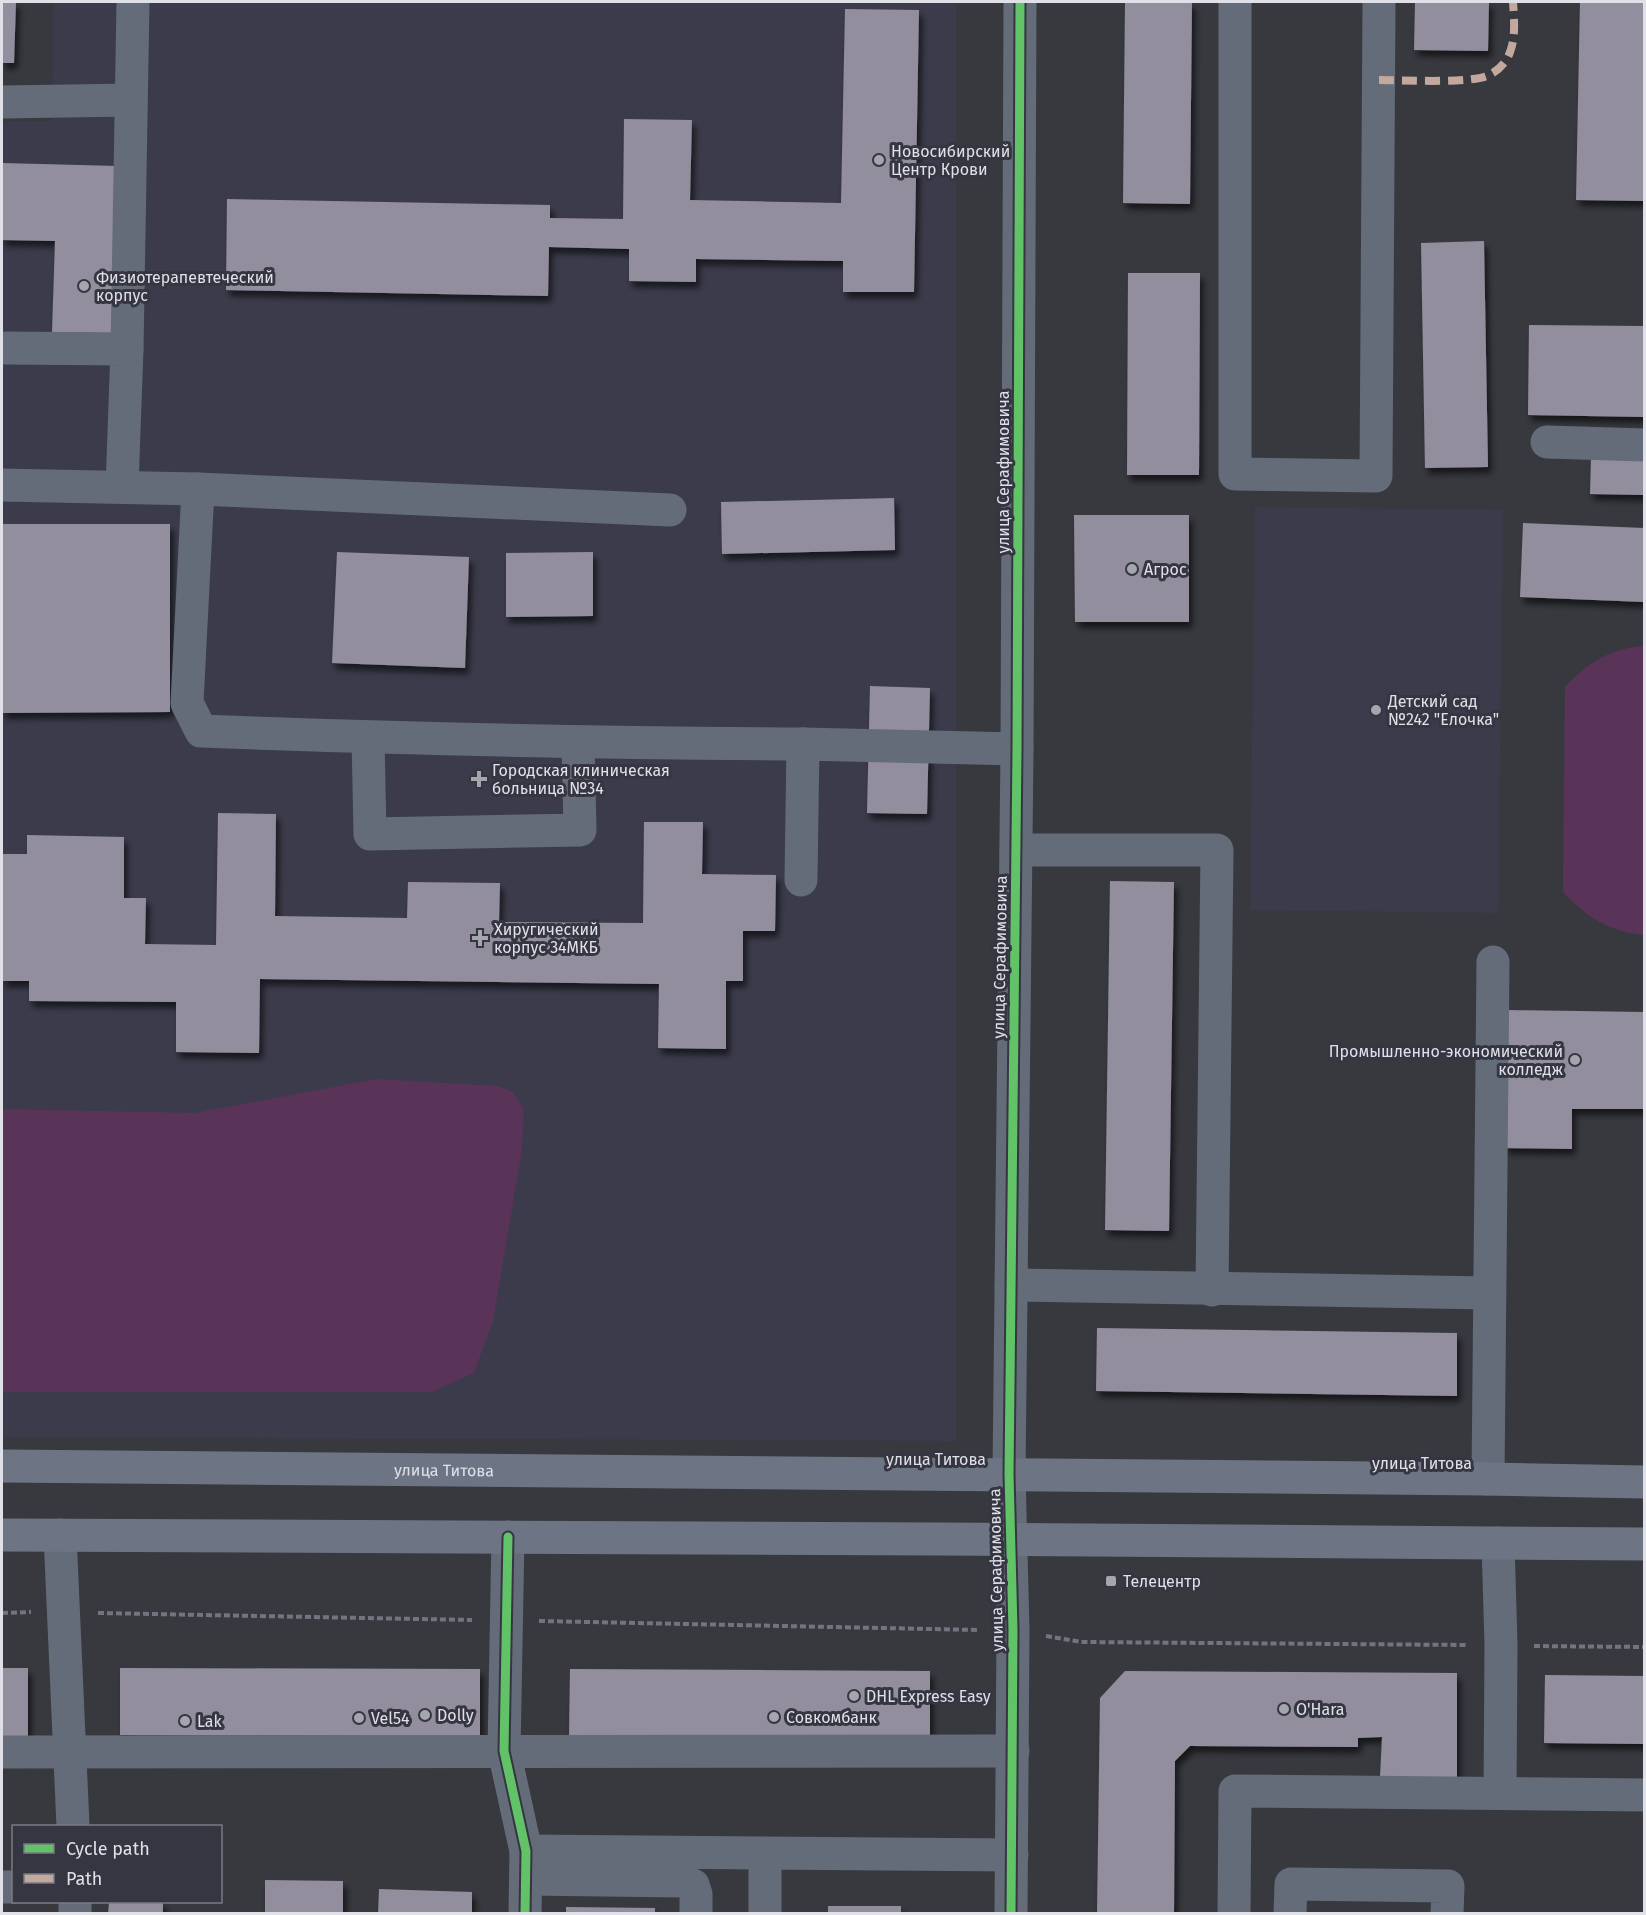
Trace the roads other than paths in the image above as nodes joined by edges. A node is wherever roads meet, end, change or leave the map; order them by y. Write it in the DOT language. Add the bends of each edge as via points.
graph roads {
  1 [pos="133,2"];
  2 [pos="1020,2"];
  3 [pos="1235,2"];
  4 [pos="1379,2"];
  5 [pos="131,100"];
  6 [pos="2,102"];
  7 [pos="2,348"];
  8 [pos="127,349"];
  9 [pos="1547,442"];
  10 [pos="1644,445"];
  11 [pos="2,485"];
  12 [pos="122,487"];
  13 [pos="198,489"];
  14 [pos="670,510"];
  15 [pos="368,738"];
  16 [pos="578,743"];
  17 [pos="803,744"];
  18 [pos="1017,750"];
  19 [pos="1016,850"];
  20 [pos="801,880"];
  21 [pos="1493,962"];
  22 [pos="1011,1285"];
  23 [pos="1212,1290"];
  24 [pos="1489,1293"];
  25 [pos="2,1466"];
  26 [pos="1009,1474"];
  27 [pos="1488,1479"];
  28 [pos="1644,1482"];
  29 [pos="2,1535"];
  30 [pos="60,1535"];
  31 [pos="508,1537"];
  32 [pos="1011,1539"];
  33 [pos="1498,1543"];
  34 [pos="1644,1544"];
  35 [pos="504,1751"];
  36 [pos="1012,1751"];
  37 [pos="2,1752"];
  38 [pos="70,1752"];
  39 [pos="1500,1793"];
  40 [pos="1644,1795"];
  41 [pos="73,1825"];
  42 [pos="765,1854"];
  43 [pos="1012,1855"];
  44 [pos="526,1865"];
  45 [pos="525,1914"];
  46 [pos="696,1914"];
  47 [pos="765,1914"];
  48 [pos="1011,1914"];
  49 [pos="1234,1914"];
  50 [pos="1290,1914"];
  51 [pos="1448,1914"];
  1 -- 5 [label="street"];
  2 -- 18 [label="street, улица Серафимовича"];
  3 -- 4 [label="street" via="1235,474 1376,476"];
  5 -- 6 [label="street"];
  5 -- 8 [label="street"];
  7 -- 8 [label="street"];
  8 -- 12 [label="street"];
  9 -- 10 [label="street"];
  11 -- 12 [label="street"];
  12 -- 13 [label="street"];
  13 -- 14 [label="street"];
  13 -- 15 [label="street" via="188,703 201,731"];
  15 -- 16 [label="street"];
  15 -- 16 [label="street" via="370,834 580,830"];
  16 -- 17 [label="street"];
  17 -- 18 [label="street"];
  17 -- 20 [label="street"];
  18 -- 19 [label="street, улица Серафимовича"];
  19 -- 22 [label="street, улица Серафимовича"];
  19 -- 23 [label="street" via="1217,850"];
  21 -- 24 [label="street"];
  22 -- 23 [label="street"];
  22 -- 26 [label="street, улица Серафимовича"];
  23 -- 24 [label="street"];
  24 -- 27 [label="street"];
  25 -- 26 [label="main road, улица Титова"];
  26 -- 27 [label="main road, улица Титова"];
  26 -- 32 [label="street, улица Серафимовича"];
  27 -- 28 [label="main road, улица Титова"];
  29 -- 30 [label="main road"];
  30 -- 31 [label="main road"];
  30 -- 38 [label="street"];
  31 -- 32 [label="main road"];
  31 -- 35 [label="street"];
  32 -- 33 [label="main road"];
  32 -- 36 [label="street, улица Серафимовича"];
  33 -- 34 [label="main road"];
  33 -- 39 [label="street"];
  35 -- 36 [label="street"];
  35 -- 38 [label="street"];
  35 -- 44 [label="street"];
  36 -- 43 [label="street, улица Серафимовича"];
  37 -- 38 [label="street"];
  38 -- 41 [label="street"];
  39 -- 40 [label="street"];
  39 -- 49 [label="street" via="1235,1791"];
  42 -- 43 [label="street"];
  42 -- 44 [label="street"];
  42 -- 47 [label="street"];
  43 -- 48 [label="street, улица Серафимовича"];
  44 -- 45 [label="street"];
  44 -- 46 [label="street" via="684,1881 693,1885"];
  50 -- 51 [label="street" via="1291,1884 1448,1886"];
}
